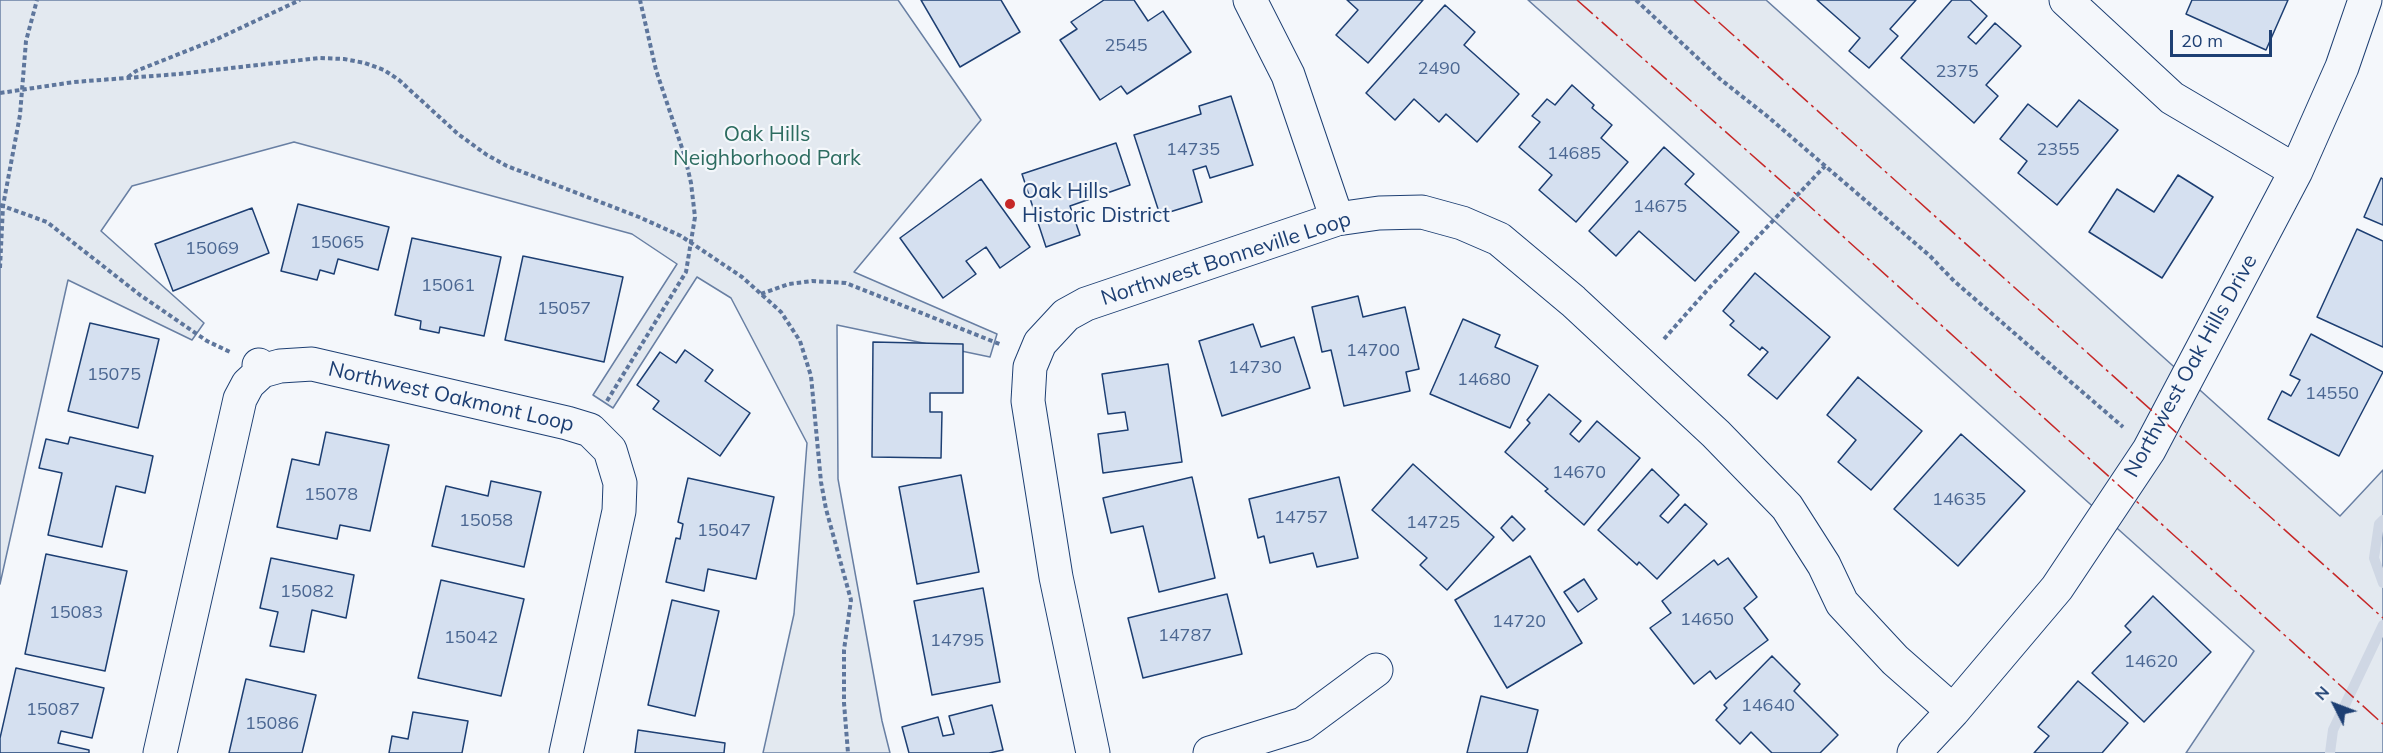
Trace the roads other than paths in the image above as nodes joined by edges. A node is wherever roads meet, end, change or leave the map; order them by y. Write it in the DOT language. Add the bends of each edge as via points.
graph roads {
  1 [pos="1250,0"];
  2 [pos="2066,0"];
  3 [pos="2365,0"];
  4 [pos="2296,171"];
  5 [pos="1337,219"];
  6 [pos="1376,670"];
  7 [pos="1953,711"];
  8 [pos="160,753"];
  9 [pos="566,753"];
  10 [pos="1093,753"];
  11 [pos="1210,753"];
  12 [pos="1914,753"];
  1 -- 5 [label="street" via="1288,75"];
  2 -- 4 [label="street" via="2172,98"];
  3 -- 4 [label="street, Northwest Oak Hills Drive" via="2342,67"];
  4 -- 7 [label="street, Northwest Oak Hills Drive" via="2149,450 2057,588"];
  5 -- 7 [label="street, Northwest Bonneville Loop" via="1422,212 1499,239 1573,301 1716,434 1787,507 1824,565 1842,603 1895,660"];
  5 -- 10 [label="street, Northwest Bonneville Loop" via="1086,304 1066,315 1040,343 1030,367 1028,402 1056,577"];
  6 -- 11 [label="street" via="1303,724"];
  7 -- 12 [label="street, Northwest Oak Hills Drive"];
  8 -- 9 [label="street, Northwest Oakmont Loop" via="240,399 261,368 312,364 567,423 590,430 610,450 620,483 619,512"];
}
